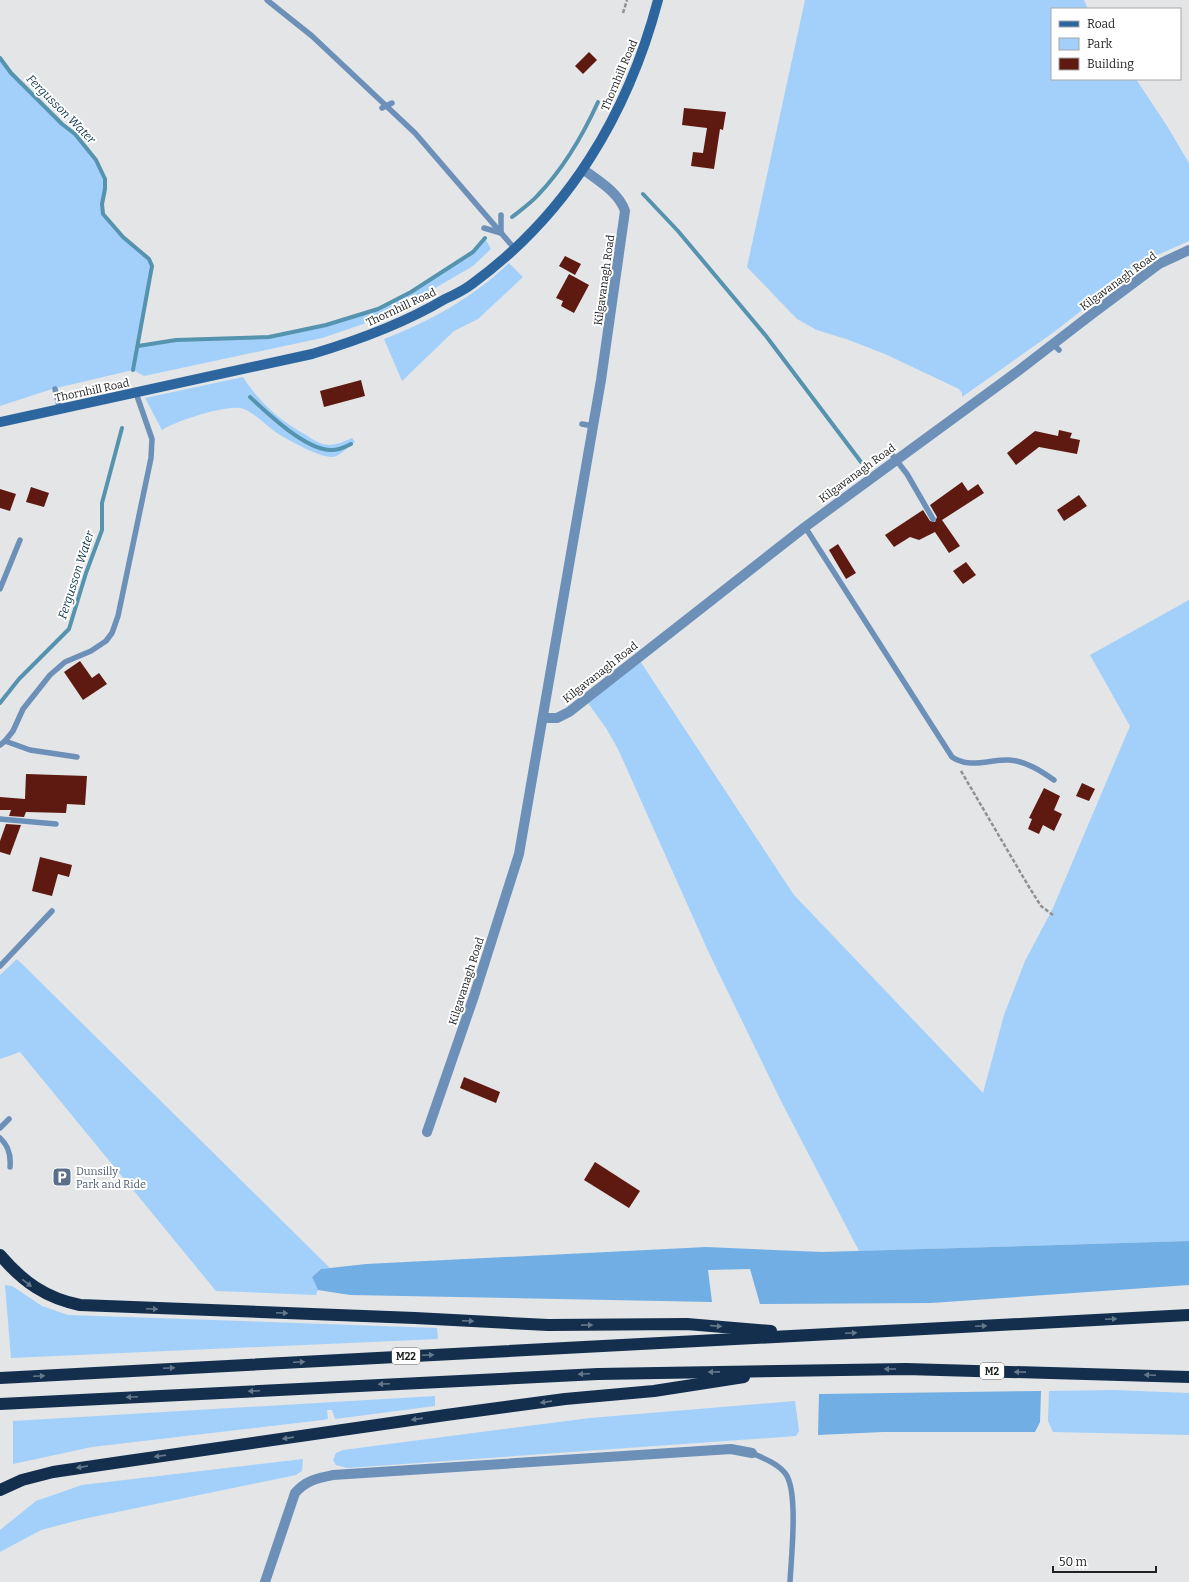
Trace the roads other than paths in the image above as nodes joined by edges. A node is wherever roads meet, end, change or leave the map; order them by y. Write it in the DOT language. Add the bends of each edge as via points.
graph roads {
  1 [pos="267,0"];
  2 [pos="658,0"];
  3 [pos="390,104"];
  4 [pos="382,108"];
  5 [pos="584,170"];
  6 [pos="501,215"];
  7 [pos="484,228"];
  8 [pos="501,233"];
  9 [pos="515,249"];
  10 [pos="1189,250"];
  11 [pos="55,388"];
  12 [pos="136,393"];
  13 [pos="60,410"];
  14 [pos="0,422"];
  15 [pos="582,424"];
  16 [pos="593,426"];
  17 [pos="893,456"];
  18 [pos="933,519"];
  19 [pos="805,527"];
  20 [pos="20,540"];
  21 [pos="0,588"];
  22 [pos="544,718"];
  23 [pos="2,743"];
  24 [pos="77,757"];
  25 [pos="1054,780"];
  26 [pos="0,819"];
  27 [pos="56,824"];
  28 [pos="52,911"];
  29 [pos="0,966"];
  30 [pos="9,1119"];
  31 [pos="0,1128"];
  32 [pos="427,1132"];
  33 [pos="0,1138"];
  34 [pos="10,1166"];
  35 [pos="0,1255"];
  36 [pos="1189,1315"];
  37 [pos="812,1335"];
  38 [pos="795,1370"];
  39 [pos="1189,1377"];
  40 [pos="0,1378"];
  41 [pos="0,1404"];
  42 [pos="752,1453"];
  43 [pos="0,1490"];
  44 [pos="264,1582"];
  45 [pos="790,1582"];
  1 -- 3 [label="lane"];
  2 -- 5 [label="street, Thornhill Road" via="627,92"];
  3 -- 4 [label="lane"];
  3 -- 8 [label="lane"];
  5 -- 9 [label="street, Thornhill Road" via="550,212"];
  5 -- 16 [label="street, Kilgavanagh Road" via="615,194 625,211"];
  6 -- 8 [label="lane"];
  7 -- 8 [label="lane"];
  8 -- 9 [label="lane"];
  9 -- 12 [label="street, Thornhill Road" via="471,285 423,312 366,337 312,354"];
  10 -- 17 [label="street, Kilgavanagh Road" via="1159,264 1056,347"];
  11 -- 13 [label="lane"];
  12 -- 13 [label="street, Thornhill Road"];
  12 -- 23 [label="lane" via="152,439 151,458 118,616 112,633 100,646 65,662 50,675 23,709 13,731"];
  13 -- 14 [label="street, Thornhill Road"];
  15 -- 16 [label="lane"];
  16 -- 22 [label="street, Kilgavanagh Road"];
  17 -- 18 [label="lane" via="907,474"];
  17 -- 19 [label="street, Kilgavanagh Road"];
  19 -- 22 [label="street, Kilgavanagh Road" via="569,712 557,718"];
  19 -- 25 [label="lane" via="952,757 966,763 1009,760 1020,762"];
  20 -- 21 [label="lane"];
  22 -- 32 [label="street, Kilgavanagh Road" via="518,854 474,996"];
  23 -- 24 [label="lane"];
  26 -- 27 [label="lane"];
  28 -- 29 [label="lane"];
  30 -- 31 [label="lane"];
  33 -- 34 [label="lane" via="6,1143 11,1158"];
  35 -- 37 [label="highway, one-way" via="19,1276 40,1292 80,1306 548,1325 687,1324"];
  37 -- 36 [label="highway, one-way"];
  40 -- 37 [label="highway, M22, one-way"];
  39 -- 38 [label="highway, M2, one-way" via="906,1369"];
  38 -- 41 [label="highway, one-way" via="590,1374"];
  38 -- 43 [label="highway, one-way" via="446,1415 53,1472 22,1480"];
  42 -- 44 [label="street" via="731,1448 341,1475 315,1479 300,1486 295,1493"];
  42 -- 45 [label="lane" via="780,1467 790,1484 793,1498"];
}
